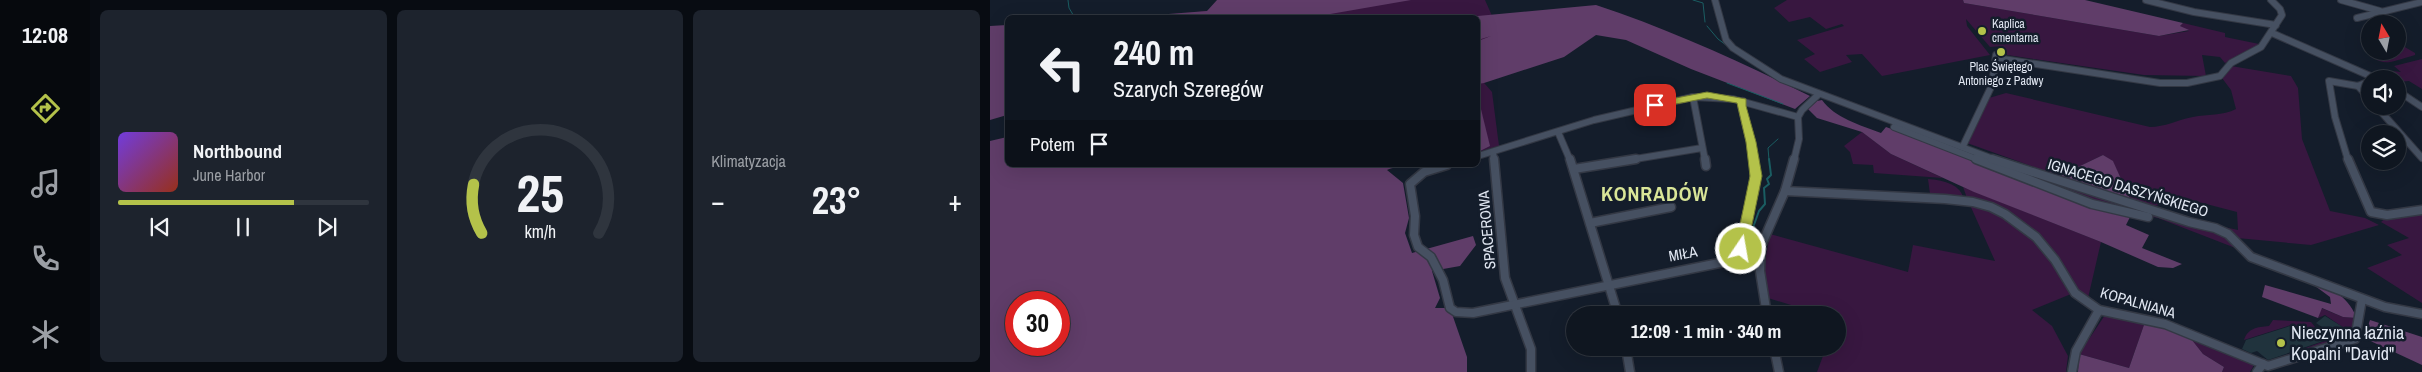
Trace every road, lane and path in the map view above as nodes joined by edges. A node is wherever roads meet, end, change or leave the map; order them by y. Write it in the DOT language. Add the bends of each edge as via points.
graph roads {
  1 [pos="1715,0"];
  2 [pos="2146,0"];
  3 [pos="2271,0"];
  4 [pos="2342,0"];
  5 [pos="2399,0"];
  6 [pos="2422,2"];
  7 [pos="2414,4"];
  8 [pos="2382,12"];
  9 [pos="2357,18"];
  10 [pos="2276,25"];
  11 [pos="2272,33"];
  12 [pos="2361,70"];
  13 [pos="2361,85"];
  14 [pos="2358,86"];
  15 [pos="2361,89"];
  16 [pos="1819,94"];
  17 [pos="2406,96"];
  18 [pos="1693,97"];
  19 [pos="1743,101"];
  20 [pos="2422,107"];
  21 [pos="2384,115"];
  22 [pos="1798,117"];
  23 [pos="1882,117"];
  24 [pos="1558,132"];
  25 [pos="1963,146"];
  26 [pos="1702,148"];
  27 [pos="1493,152"];
  28 [pos="1480,155"];
  29 [pos="2422,158"];
  30 [pos="1706,166"];
  31 [pos="1440,167"];
  32 [pos="1574,169"];
  33 [pos="1785,192"];
  34 [pos="1671,207"];
  35 [pos="2422,210"];
  36 [pos="2148,217"];
  37 [pos="1590,223"];
  38 [pos="1761,246"];
  39 [pos="1743,256"];
  40 [pos="1608,284"];
  41 [pos="2362,299"];
  42 [pos="1516,304"];
  43 [pos="1615,306"];
  44 [pos="1766,306"];
  45 [pos="2099,310"];
  46 [pos="2422,314"];
  47 [pos="1627,356"];
  48 [pos="1776,356"];
  49 [pos="2260,368"];
  50 [pos="1531,372"];
  51 [pos="1630,372"];
  52 [pos="1779,372"];
  53 [pos="2072,372"];
  1 -- 16 [label="street, IGNACEGO DASZYŃSKIEGO" via="1726,40 1734,48 1780,79"];
  2 -- 10 [label="street" via="2194,12"];
  3 -- 10 [label="street" via="2282,12"];
  4 -- 8 [label="street"];
  5 -- 7 [label="street"];
  6 -- 7 [label="street"];
  7 -- 8 [label="street"];
  8 -- 9 [label="street"];
  10 -- 11 [label="street"];
  11 -- 12 [label="street"];
  11 -- 25 [label="street" via="2257,50 2234,59 2223,68 2220,76 2187,83 2139,81 1996,57 1989,94"];
  13 -- 14 [label="street"];
  14 -- 15 [label="street"];
  14 -- 35 [label="street" via="2329,81 2332,113 2341,146 2371,212 2387,215"];
  16 -- 22 [label="street"];
  16 -- 23 [label="street, IGNACEGO DASZYŃSKIEGO"];
  17 -- 20 [label="street"];
  18 -- 19 [label="street" via="1716,96"];
  18 -- 24 [label="street" via="1600,118"];
  18 -- 26 [label="street"];
  19 -- 22 [label="street"];
  19 -- 39 [label="street" via="1741,106 1756,176 1742,244"];
  21 -- 29 [label="street"];
  22 -- 33 [label="street" via="1799,140"];
  23 -- 25 [label="street, IGNACEGO DASZYŃSKIEGO"];
  23 -- 36 [label="street" via="1883,123 2048,188 2092,204"];
  24 -- 27 [label="street"];
  24 -- 32 [label="street"];
  25 -- 41 [label="street, IGNACEGO DASZYŃSKIEGO" via="2066,184 2215,228 2228,234 2251,257"];
  26 -- 30 [label="street"];
  26 -- 32 [label="street"];
  27 -- 28 [label="street"];
  27 -- 42 [label="street, SPACEROWA" via="1503,265"];
  31 -- 42 [label="street" via="1424,172 1410,184 1414,235 1418,247 1431,258 1437,270 1450,308 1456,312 1474,313"];
  32 -- 37 [label="street"];
  33 -- 38 [label="street"];
  33 -- 45 [label="street, KOPALNIANA" via="1964,201 1991,207 2036,237 2055,260 2074,292"];
  34 -- 37 [label="street"];
  37 -- 40 [label="street"];
  38 -- 39 [label="street, MIŁA"];
  38 -- 44 [label="street" via="1760,271"];
  39 -- 40 [label="street, MIŁA"];
  40 -- 42 [label="street, MIŁA"];
  40 -- 43 [label="street"];
  41 -- 46 [label="street, IGNACEGO DASZYŃSKIEGO"];
  41 -- 49 [label="street, KOPALNIANA" via="2355,339"];
  42 -- 50 [label="street, SPACEROWA" via="1531,349"];
  45 -- 49 [label="street, KOPALNIANA" via="2165,324"];
  45 -- 53 [label="street" via="2076,351"];
  47 -- 51 [label="street"];
  48 -- 52 [label="street"];
}
